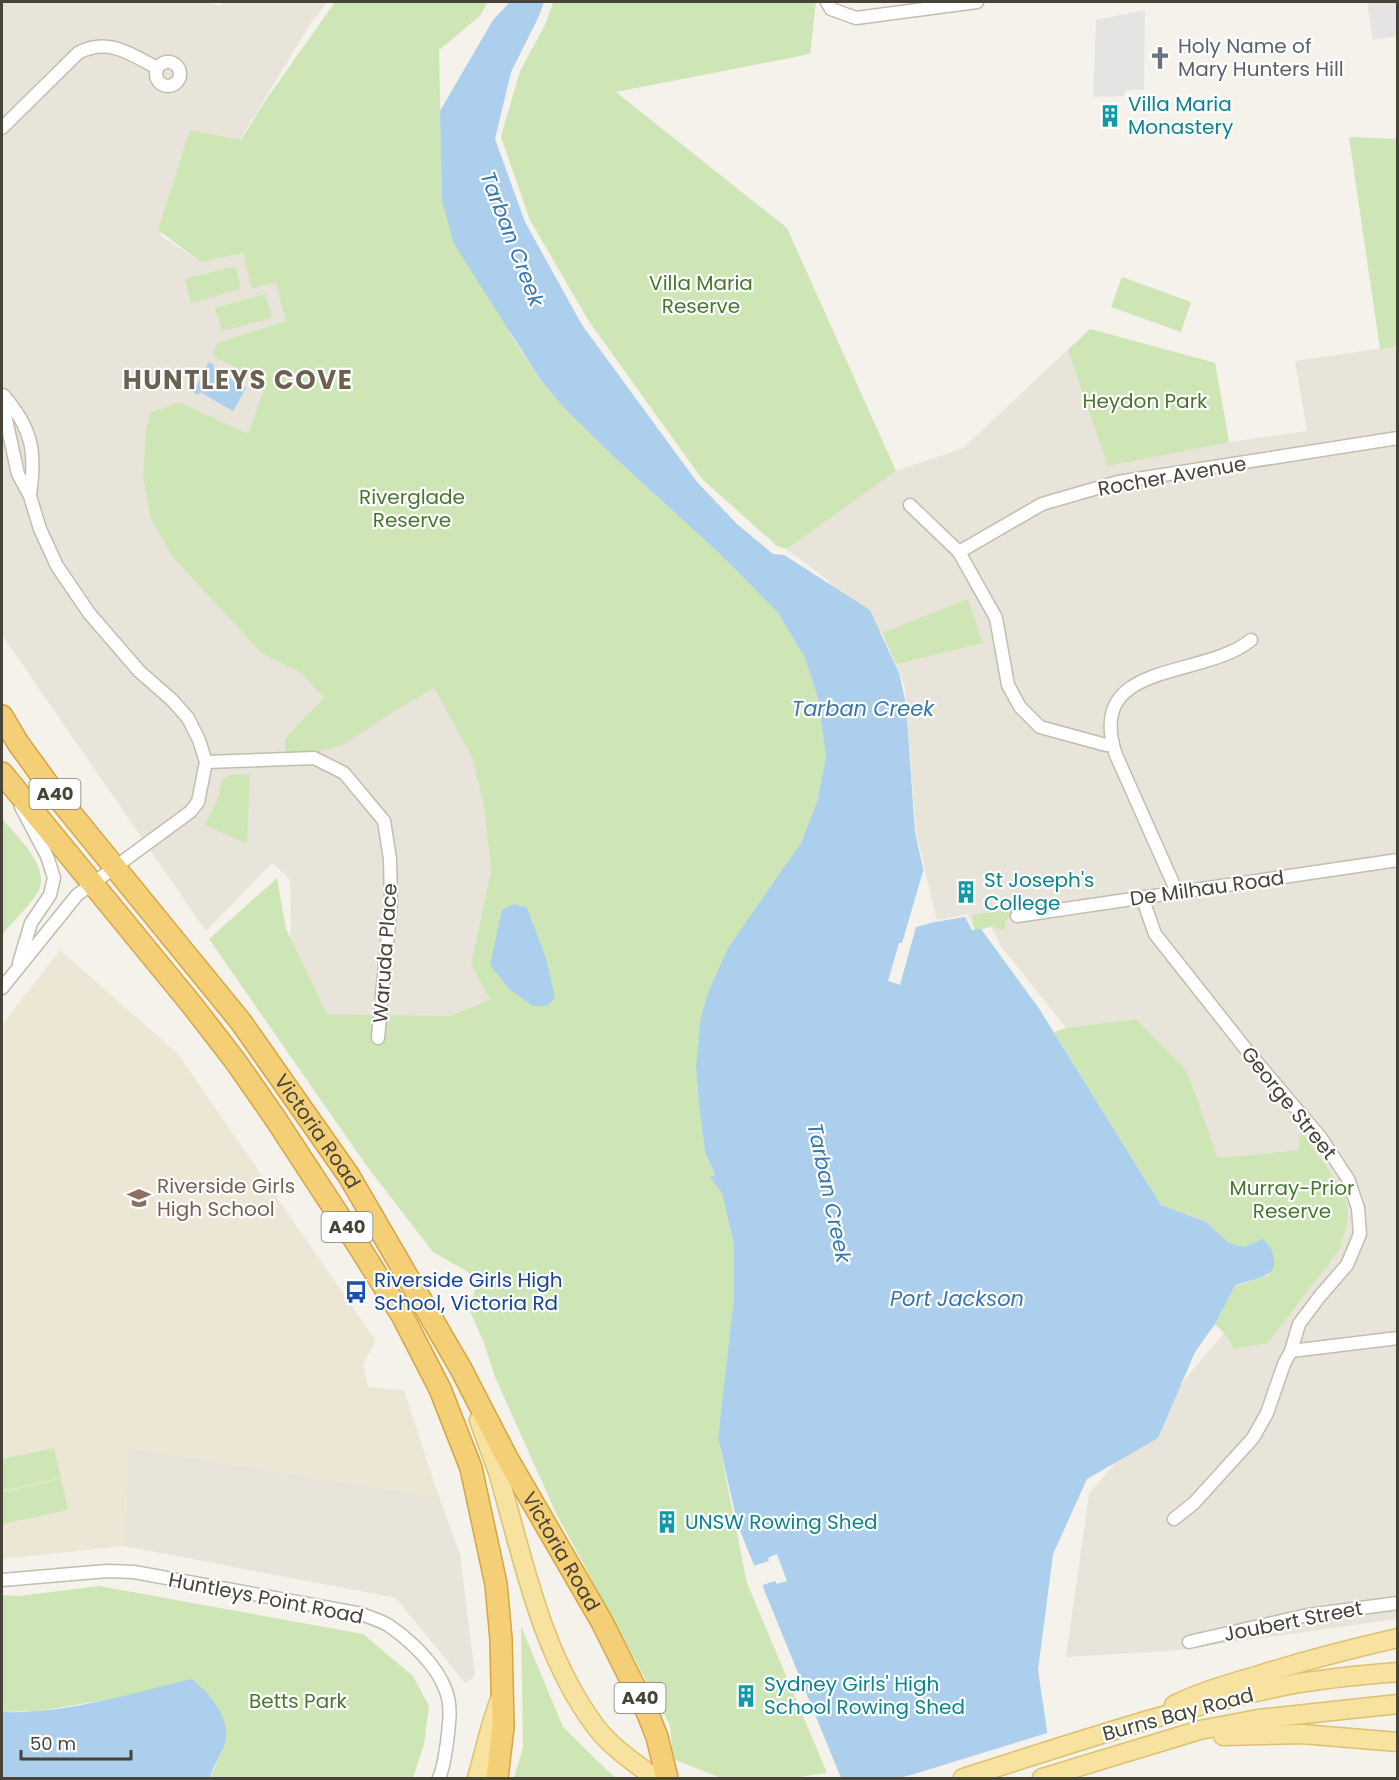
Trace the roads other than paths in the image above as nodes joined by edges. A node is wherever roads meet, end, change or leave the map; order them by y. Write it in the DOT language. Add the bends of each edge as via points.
graph roads {
  1 [pos="827,2"];
  2 [pos="977,2"];
  3 [pos="157,68"];
  4 [pos="2,128"];
  5 [pos="3,394"];
  6 [pos="1398,438"];
  7 [pos="30,496"];
  8 [pos="910,505"];
  9 [pos="959,552"];
  10 [pos="1251,640"];
  11 [pos="2,716"];
  12 [pos="1109,745"];
  13 [pos="206,762"];
  14 [pos="2,774"];
  15 [pos="1398,860"];
  16 [pos="114,867"];
  17 [pos="92,883"];
  18 [pos="1178,892"];
  19 [pos="1142,897"];
  20 [pos="1017,916"];
  21 [pos="17,970"];
  22 [pos="2,988"];
  23 [pos="378,1038"];
  24 [pos="441,1334"];
  25 [pos="1398,1338"];
  26 [pos="1291,1351"];
  27 [pos="1174,1519"];
  28 [pos="2,1580"];
  29 [pos="1398,1603"];
  30 [pos="1398,1638"];
  31 [pos="1189,1642"];
  32 [pos="1398,1672"];
  33 [pos="501,1695"];
  34 [pos="1398,1704"];
  35 [pos="1134,1724"];
  36 [pos="1398,1742"];
  37 [pos="1142,1747"];
  38 [pos="439,1779"];
  39 [pos="477,1779"];
  40 [pos="497,1779"];
  41 [pos="655,1779"];
  42 [pos="668,1779"];
  43 [pos="963,1779"];
  44 [pos="1042,1779"];
  1 -- 2 [label="street" via="831,9 856,18"];
  3 -- 4 [label="street" via="114,46 87,49 78,53"];
  5 -- 7 [label="street" via="18,474"];
  5 -- 7 [label="street" via="17,410 31,446"];
  6 -- 9 [label="street, Rocher Avenue" via="1118,482 1042,504"];
  7 -- 13 [label="street" via="57,566 89,613 188,718"];
  8 -- 9 [label="street"];
  9 -- 12 [label="street" via="996,618 1008,685 1020,707 1040,727"];
  10 -- 12 [label="street" via="1235,652 1126,689 1114,706"];
  11 -- 16 [label="highway, Victoria Road / A40" via="55,794"];
  12 -- 18 [label="street"];
  13 -- 16 [label="street" via="198,802 190,812"];
  13 -- 23 [label="street, Waruda Place" via="314,758 344,773 384,821 391,902"];
  14 -- 17 [label="highway, Victoria Road / A40"];
  14 -- 21 [label="street" via="47,856 54,878 50,895 31,922"];
  15 -- 18 [label="street, De Milhau Road"];
  16 -- 17 [label="street"];
  16 -- 24 [label="highway, Victoria Road / A40" via="241,1022 297,1099 349,1176"];
  17 -- 21 [label="street" via="73,899"];
  17 -- 33 [label="highway, Victoria Road / A40" via="192,1005 275,1118 403,1317 440,1389 471,1468 486,1532 496,1584"];
  18 -- 19 [label="street, De Milhau Road"];
  19 -- 20 [label="street, De Milhau Road"];
  19 -- 26 [label="street, George Street" via="1155,934 1321,1138 1348,1179 1358,1208 1360,1234 1347,1265 1299,1324"];
  21 -- 22 [label="street"];
  24 -- 41 [label="main road" via="477,1414 549,1640 571,1688 597,1729"];
  24 -- 42 [label="highway, Victoria Road / A40" via="602,1622 648,1714"];
  25 -- 26 [label="street"];
  26 -- 27 [label="street, George Street" via="1253,1438 1194,1503"];
  28 -- 38 [label="street, Huntleys Point Road" via="134,1572 362,1614 386,1624 435,1670 447,1691 450,1715 444,1768"];
  29 -- 31 [label="street, Joubert Street" via="1308,1615"];
  30 -- 35 [label="main road" via="1195,1694"];
  32 -- 35 [label="main road, Burns Bay Road" via="1290,1685"];
  33 -- 39 [label="main road"];
  33 -- 40 [label="highway, Victoria Road / A40" via="503,1726"];
  34 -- 37 [label="main road, Burns Bay Road" via="1258,1719"];
  35 -- 43 [label="main road, Burns Bay Road"];
  36 -- 37 [label="main road" via="1302,1734 1231,1735"];
  37 -- 44 [label="main road, Burns Bay Road"];
}
